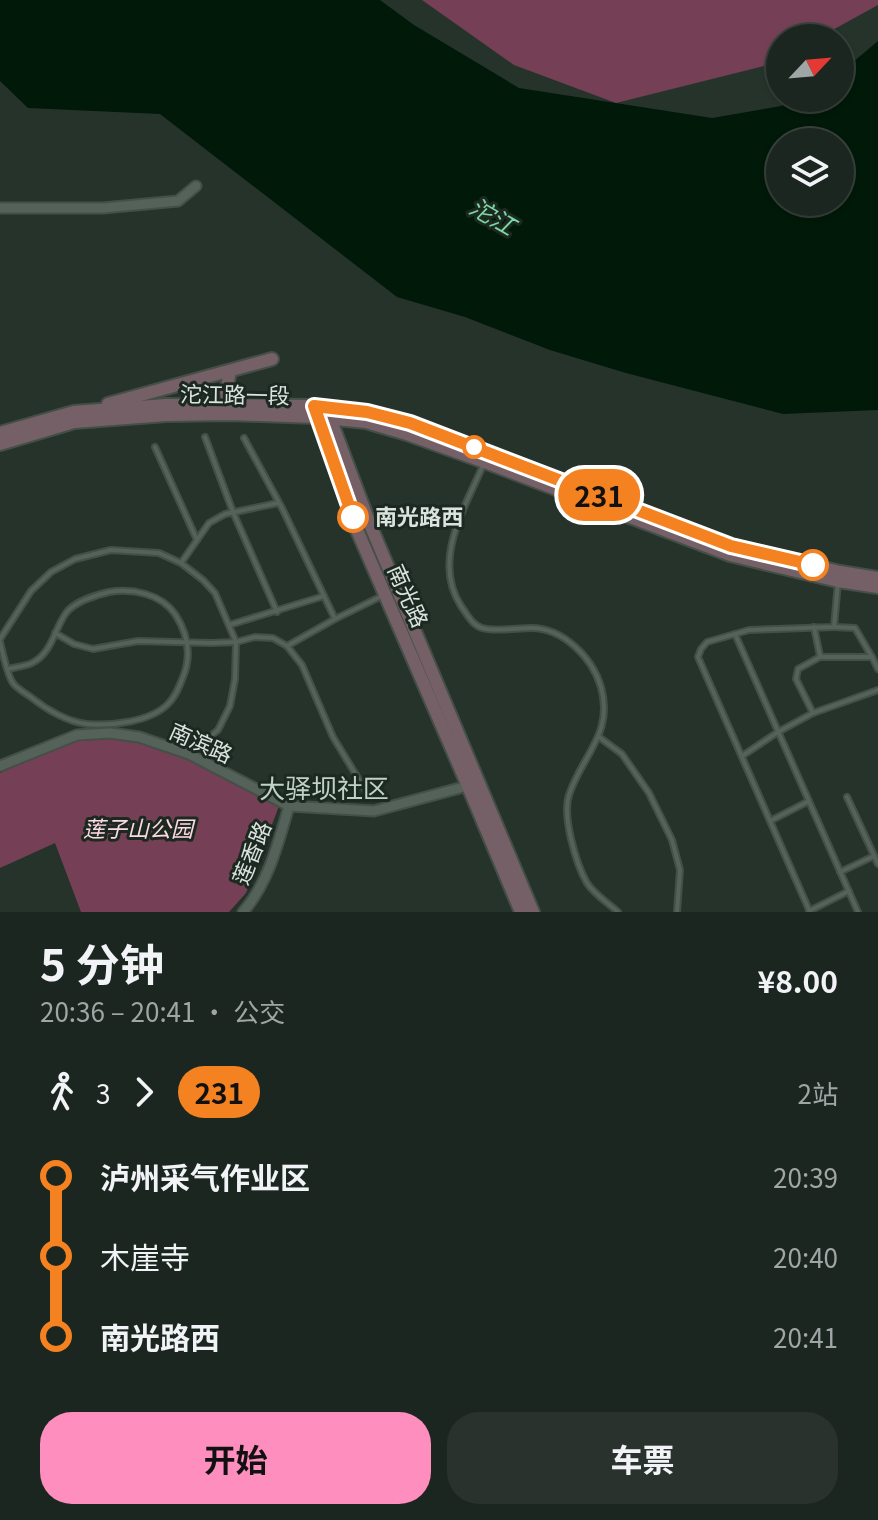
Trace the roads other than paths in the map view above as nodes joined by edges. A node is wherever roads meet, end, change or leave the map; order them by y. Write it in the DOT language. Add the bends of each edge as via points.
graph roads {
  1 [pos="196,186"];
  2 [pos="0,208"];
  3 [pos="272,359"];
  4 [pos="230,371"];
  5 [pos="229,406"];
  6 [pos="315,411"];
  7 [pos="74,417"];
  8 [pos="330,418"];
  9 [pos="0,433"];
  10 [pos="205,437"];
  11 [pos="244,438"];
  12 [pos="0,444"];
  13 [pos="155,447"];
  14 [pos="488,457"];
  15 [pos="279,503"];
  16 [pos="233,512"];
  17 [pos="197,540"];
  18 [pos="181,563"];
  19 [pos="839,576"];
  20 [pos="878,578"];
  21 [pos="878,587"];
  22 [pos="386,595"];
  23 [pos="324,596"];
  24 [pos="277,612"];
  25 [pos="335,619"];
  26 [pos="229,625"];
  27 [pos="814,627"];
  28 [pos="834,627"];
  29 [pos="55,633"];
  30 [pos="735,634"];
  31 [pos="0,640"];
  32 [pos="188,642"];
  33 [pos="236,642"];
  34 [pos="287,646"];
  35 [pos="820,657"];
  36 [pos="872,657"];
  37 [pos="8,669"];
  38 [pos="878,669"];
  39 [pos="878,690"];
  40 [pos="813,713"];
  41 [pos="778,732"];
  42 [pos="598,737"];
  43 [pos="189,754"];
  44 [pos="742,756"];
  45 [pos="0,766"];
  46 [pos="474,784"];
  47 [pos="367,793"];
  48 [pos="847,797"];
  49 [pos="809,801"];
  50 [pos="289,806"];
  51 [pos="770,821"];
  52 [pos="874,856"];
  53 [pos="878,864"];
  54 [pos="840,872"];
  55 [pos="849,891"];
  56 [pos="810,911"];
  57 [pos="243,912"];
  58 [pos="521,912"];
  59 [pos="533,912"];
  60 [pos="618,912"];
  61 [pos="677,912"];
  62 [pos="858,912"];
  1 -- 2 [label="street" via="178,201 103,208"];
  3 -- 4 [label="street"];
  4 -- 5 [label="street"];
  4 -- 7 [label="street"];
  5 -- 6 [label="street, 沱江路一段"];
  5 -- 7 [label="street, 沱江路一段" via="166,405"];
  6 -- 7 [label="street, 沱江路一段"];
  6 -- 8 [label="street"];
  6 -- 14 [label="street, 沱江路一段" via="367,412 410,423"];
  6 -- 22 [label="street, 南光路"];
  7 -- 9 [label="street, 沱江路一段"];
  7 -- 12 [label="street, 沱江路一段"];
  8 -- 14 [label="street, 沱江路一段" via="366,422"];
  8 -- 46 [label="street, 南光路"];
  10 -- 16 [label="lane"];
  11 -- 15 [label="lane"];
  13 -- 17 [label="lane"];
  14 -- 19 [label="street, 沱江路一段" via="731,546"];
  14 -- 42 [label="lane" via="453,536 448,570 458,601 483,628 536,628 562,636 582,653 600,685 604,709"];
  15 -- 16 [label="lane"];
  15 -- 23 [label="lane"];
  16 -- 17 [label="lane" via="209,523"];
  16 -- 24 [label="lane"];
  17 -- 18 [label="lane"];
  18 -- 26 [label="lane" via="215,593"];
  18 -- 31 [label="lane" via="159,553 111,550 75,559 31,591"];
  19 -- 20 [label="street, 沱江路一段"];
  19 -- 21 [label="street, 沱江路一段"];
  19 -- 28 [label="lane"];
  22 -- 25 [label="lane"];
  22 -- 46 [label="street, 南光路"];
  23 -- 24 [label="lane"];
  23 -- 25 [label="lane"];
  24 -- 26 [label="lane"];
  25 -- 34 [label="lane"];
  26 -- 33 [label="lane"];
  27 -- 28 [label="lane"];
  27 -- 30 [label="lane"];
  27 -- 35 [label="lane"];
  28 -- 36 [label="lane" via="855,628"];
  29 -- 32 [label="lane" via="93,649 138,641"];
  29 -- 32 [label="lane" via="67,611 83,601 110,592 141,591 167,603"];
  29 -- 37 [label="lane" via="48,649 32,663"];
  30 -- 41 [label="lane"];
  30 -- 44 [label="lane" via="707,642 698,657"];
  31 -- 37 [label="lane"];
  32 -- 33 [label="lane"];
  32 -- 37 [label="lane" via="186,671 176,694 155,714 128,722 86,724 60,716 13,683"];
  33 -- 34 [label="lane" via="273,638"];
  33 -- 43 [label="lane" via="230,706 218,730"];
  34 -- 47 [label="lane" via="302,665 333,737"];
  35 -- 36 [label="lane"];
  35 -- 40 [label="lane" via="798,669 796,679"];
  36 -- 38 [label="lane"];
  39 -- 40 [label="lane"];
  40 -- 41 [label="lane"];
  41 -- 44 [label="lane"];
  41 -- 49 [label="lane"];
  42 -- 60 [label="lane" via="568,798 568,818 573,853 588,886"];
  42 -- 61 [label="lane" via="622,754 672,840 680,870"];
  43 -- 45 [label="street, 南滨路" via="139,737 77,735"];
  43 -- 50 [label="street, 南滨路"];
  44 -- 51 [label="lane"];
  46 -- 50 [label="street, 南滨路" via="374,811"];
  46 -- 58 [label="street, 南光路"];
  46 -- 59 [label="street, 南光路"];
  48 -- 52 [label="lane"];
  49 -- 51 [label="lane"];
  49 -- 54 [label="lane"];
  50 -- 57 [label="street, 莲香路" via="271,865"];
  51 -- 56 [label="lane"];
  52 -- 53 [label="lane"];
  52 -- 54 [label="lane"];
  54 -- 55 [label="lane"];
  55 -- 56 [label="lane"];
  55 -- 62 [label="lane"];
}
